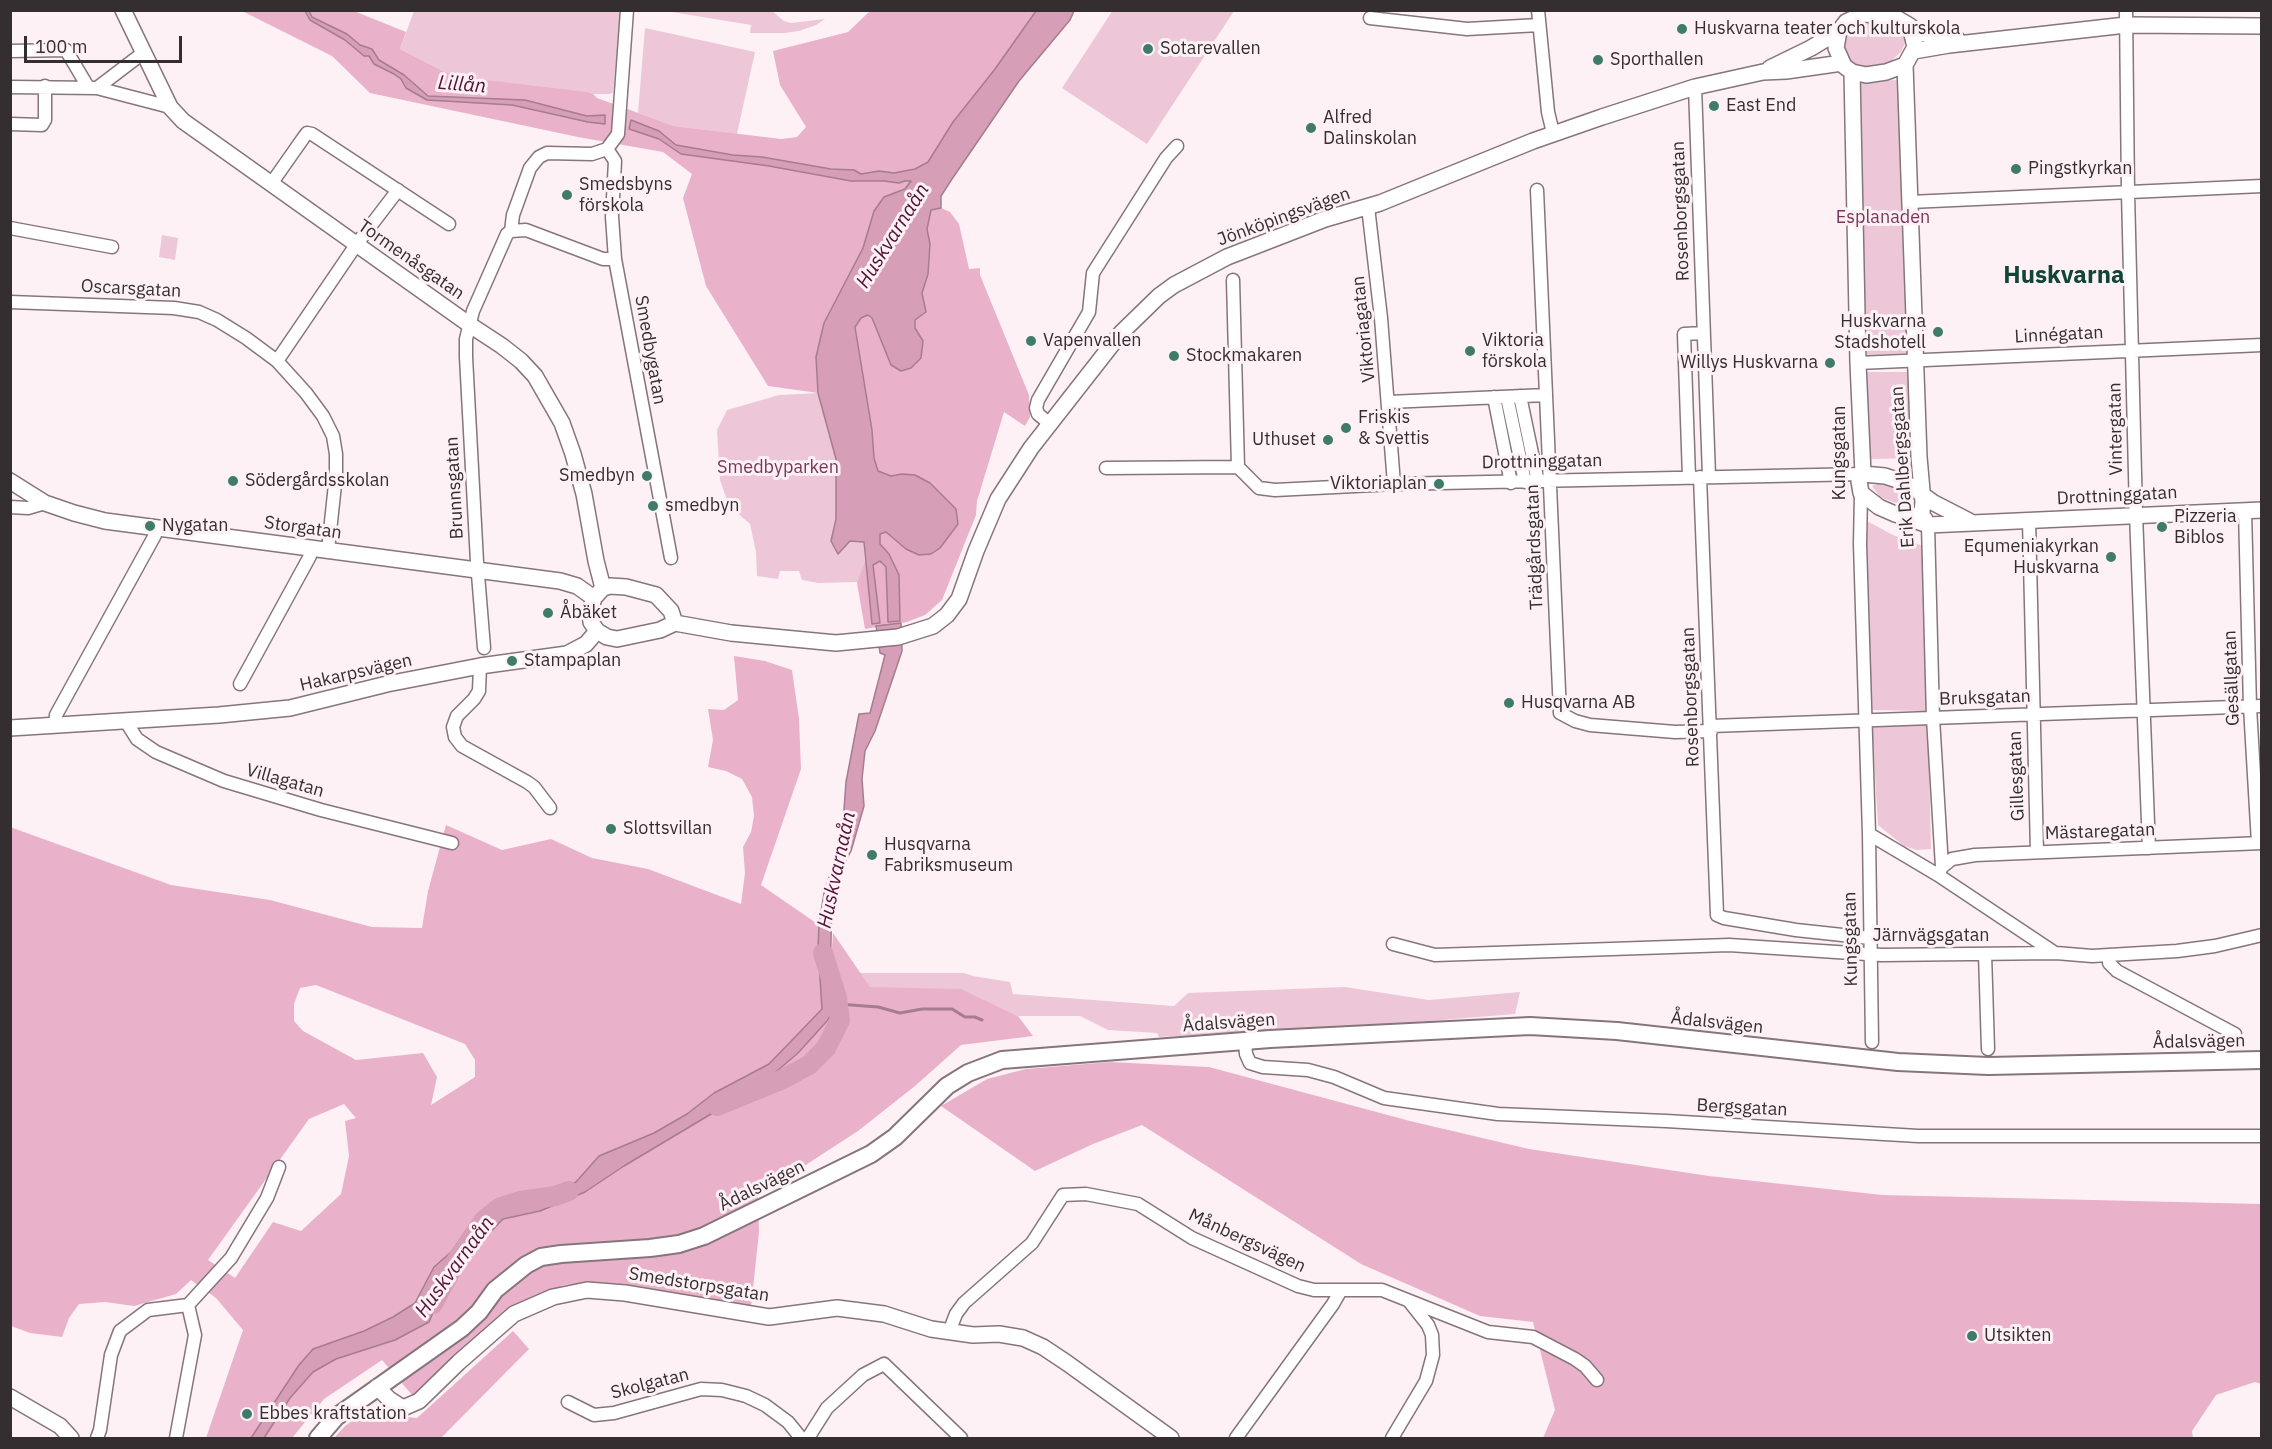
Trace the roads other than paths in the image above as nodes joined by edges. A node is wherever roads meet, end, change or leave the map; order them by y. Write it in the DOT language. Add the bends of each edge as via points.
graph roads {
  1 [pos="123,10"];
  2 [pos="1538,10"];
  3 [pos="626,15"];
  4 [pos="1900,15"];
  5 [pos="1370,18"];
  6 [pos="2126,18"];
  7 [pos="1844,21"];
  8 [pos="1539,25"];
  9 [pos="2262,26"];
  10 [pos="1913,32"];
  11 [pos="1981,43"];
  12 [pos="10,51"];
  13 [pos="1914,51"];
  14 [pos="143,53"];
  15 [pos="1905,65"];
  16 [pos="1847,68"];
  17 [pos="1763,72"];
  18 [pos="45,86"];
  19 [pos="10,87"];
  20 [pos="1695,87"];
  21 [pos="93,88"];
  22 [pos="170,106"];
  23 [pos="10,124"];
  24 [pos="1553,134"];
  25 [pos="1177,146"];
  26 [pos="607,149"];
  27 [pos="271,184"];
  28 [pos="2262,186"];
  29 [pos="397,190"];
  30 [pos="1537,190"];
  31 [pos="2128,193"];
  32 [pos="1910,202"];
  33 [pos="1368,207"];
  34 [pos="449,224"];
  35 [pos="10,228"];
  36 [pos="511,231"];
  37 [pos="356,245"];
  38 [pos="112,247"];
  39 [pos="615,259"];
  40 [pos="1233,280"];
  41 [pos="10,302"];
  42 [pos="470,326"];
  43 [pos="1703,333"];
  44 [pos="2262,345"];
  45 [pos="2132,349"];
  46 [pos="277,361"];
  47 [pos="1917,361"];
  48 [pos="1858,363"];
  49 [pos="1705,376"];
  50 [pos="1686,377"];
  51 [pos="1546,395"];
  52 [pos="1514,397"];
  53 [pos="1494,398"];
  54 [pos="1389,402"];
  55 [pos="1050,424"];
  56 [pos="1238,467"];
  57 [pos="1106,468"];
  58 [pos="1699,477"];
  59 [pos="10,481"];
  60 [pos="1525,482"];
  61 [pos="1544,482"];
  62 [pos="1511,483"];
  63 [pos="1394,484"];
  64 [pos="1861,485"];
  65 [pos="45,503"];
  66 [pos="10,507"];
  67 [pos="1919,508"];
  68 [pos="2262,510"];
  69 [pos="2245,511"];
  70 [pos="2136,514"];
  71 [pos="2029,520"];
  72 [pos="1974,523"];
  73 [pos="1928,525"];
  74 [pos="156,527"];
  75 [pos="311,549"];
  76 [pos="328,550"];
  77 [pos="671,558"];
  78 [pos="478,571"];
  79 [pos="599,593"];
  80 [pos="675,623"];
  81 [pos="597,631"];
  82 [pos="484,648"];
  83 [pos="480,666"];
  84 [pos="240,684"];
  85 [pos="2256,706"];
  86 [pos="2142,710"];
  87 [pos="2033,714"];
  88 [pos="1933,718"];
  89 [pos="125,720"];
  90 [pos="1866,720"];
  91 [pos="55,725"];
  92 [pos="10,728"];
  93 [pos="1711,728"];
  94 [pos="550,808"];
  95 [pos="1869,834"];
  96 [pos="452,843"];
  97 [pos="2260,843"];
  98 [pos="2149,848"];
  99 [pos="2037,852"];
  100 [pos="1940,871"];
  101 [pos="2262,935"];
  102 [pos="1870,938"];
  103 [pos="1393,944"];
  104 [pos="2056,953"];
  105 [pos="1870,954"];
  106 [pos="1985,954"];
  107 [pos="2109,955"];
  108 [pos="2235,1034"];
  109 [pos="1245,1042"];
  110 [pos="1872,1042"];
  111 [pos="1988,1049"];
  112 [pos="2262,1060"];
  113 [pos="2262,1136"];
  114 [pos="279,1167"];
  115 [pos="1341,1290"];
  116 [pos="1409,1300"];
  117 [pos="188,1305"];
  118 [pos="950,1332"];
  119 [pos="1597,1380"];
  120 [pos="377,1387"];
  121 [pos="10,1397"];
  122 [pos="568,1402"];
  123 [pos="71,1438"];
  124 [pos="97,1438"];
  125 [pos="176,1438"];
  126 [pos="318,1438"];
  127 [pos="801,1438"];
  128 [pos="808,1438"];
  129 [pos="961,1438"];
  130 [pos="1171,1438"];
  131 [pos="1236,1438"];
  132 [pos="1392,1438"];
  1 -- 14 [label="street, Tormenåsgatan"];
  2 -- 8 [label="street"];
  3 -- 26 [label="street" via="618,134"];
  4 -- 7 [label="street" via="1873,13"];
  4 -- 10 [label="street"];
  5 -- 8 [label="street" via="1490,30"];
  6 -- 9 [label="street"];
  6 -- 11 [label="street"];
  6 -- 31 [label="street, Vintergatan"];
  7 -- 16 [label="street" via="1836,48"];
  7 -- 17 [label="street" via="1788,60"];
  8 -- 24 [label="street"];
  10 -- 11 [label="street"];
  10 -- 13 [label="street"];
  11 -- 13 [label="street"];
  12 -- 21 [label="street" via="66,50"];
  13 -- 15 [label="street"];
  14 -- 21 [label="street"];
  14 -- 22 [label="street, Tormenåsgatan"];
  15 -- 16 [label="street" via="1876,74"];
  15 -- 32 [label="street, Erik Dahlbergsgatan"];
  16 -- 17 [label="street, Jönköpingsvägen"];
  16 -- 48 [label="street, Kungsgatan"];
  17 -- 20 [label="street, Jönköpingsvägen"];
  18 -- 19 [label="street"];
  18 -- 21 [label="street"];
  18 -- 23 [label="street" via="42,125"];
  20 -- 24 [label="street, Jönköpingsvägen"];
  20 -- 43 [label="street, Rosenborgsgatan"];
  21 -- 22 [label="street"];
  22 -- 27 [label="street, Tormenåsgatan" via="183,121"];
  24 -- 33 [label="street, Jönköpingsvägen"];
  25 -- 55 [label="street" via="1093,273 1089,312 1038,400 1038,414"];
  26 -- 36 [label="street" via="592,154 547,153 539,157 530,168"];
  26 -- 39 [label="street, Smedbygatan" via="615,161"];
  27 -- 29 [label="street" via="308,133"];
  27 -- 37 [label="street, Tormenåsgatan"];
  28 -- 31 [label="street"];
  29 -- 34 [label="street"];
  29 -- 37 [label="street"];
  30 -- 51 [label="street, Trädgårdsgatan"];
  31 -- 32 [label="street"];
  31 -- 45 [label="street, Vintergatan"];
  32 -- 47 [label="street, Erik Dahlbergsgatan"];
  33 -- 54 [label="street, Viktoriagatan"];
  33 -- 55 [label="street, Jönköpingsvägen" via="1325,219 1227,257 1174,285 1121,333"];
  35 -- 38 [label="street"];
  36 -- 39 [label="street" via="526,231 603,259"];
  36 -- 42 [label="street, Brunnsgatan" via="473,311"];
  37 -- 42 [label="street, Tormenåsgatan"];
  37 -- 46 [label="street"];
  39 -- 77 [label="street, Smedbygatan"];
  40 -- 56 [label="street"];
  41 -- 46 [label="street, Oscarsgatan" via="199,312 218,320"];
  42 -- 78 [label="street, Brunnsgatan" via="466,357"];
  42 -- 79 [label="street, Tormenåsgatan" via="521,361 535,376 562,423 584,494"];
  43 -- 49 [label="street, Rosenborgsgatan"];
  43 -- 50 [label="street" via="1684,334"];
  44 -- 45 [label="street, Linnégatan"];
  45 -- 47 [label="street, Linnégatan"];
  45 -- 70 [label="street, Vintergatan"];
  46 -- 76 [label="street, Oscarsgatan" via="306,393 333,436 336,475"];
  47 -- 48 [label="street, Linnégatan"];
  47 -- 67 [label="street, Erik Dahlbergsgatan"];
  48 -- 64 [label="street, Kungsgatan"];
  49 -- 50 [label="street"];
  49 -- 58 [label="street, Rosenborgsgatan"];
  50 -- 58 [label="street"];
  51 -- 52 [label="street"];
  51 -- 61 [label="street, Trädgårdsgatan"];
  52 -- 53 [label="street"];
  52 -- 60 [label="street"];
  52 -- 61 [label="street"];
  53 -- 54 [label="street"];
  53 -- 62 [label="street"];
  54 -- 63 [label="street, Viktoriagatan"];
  55 -- 80 [label="street, Jönköpingsvägen" via="998,500 954,608 933,626 906,635 816,642"];
  56 -- 57 [label="street"];
  56 -- 63 [label="street, Drottninggatan" via="1254,484 1267,490"];
  58 -- 61 [label="street, Drottninggatan"];
  58 -- 64 [label="street, Drottninggatan" via="1846,473"];
  58 -- 93 [label="street, Rosenborgsgatan"];
  59 -- 65 [label="street, Storgatan"];
  60 -- 61 [label="street, Drottninggatan"];
  60 -- 62 [label="street, Drottninggatan"];
  61 -- 93 [label="street, Trädgårdsgatan" via="1560,713 1590,725 1675,732"];
  62 -- 63 [label="street, Drottninggatan"];
  64 -- 67 [label="street, Drottninggatan" via="1879,507"];
  64 -- 67 [label="street, Drottninggatan" via="1893,478 1914,487"];
  64 -- 90 [label="street, Kungsgatan"];
  65 -- 66 [label="street" via="28,508"];
  65 -- 74 [label="street, Storgatan" via="105,521"];
  67 -- 72 [label="street, Drottninggatan" via="1948,511"];
  67 -- 73 [label="street, Drottninggatan"];
  68 -- 69 [label="street, Drottninggatan"];
  69 -- 70 [label="street, Drottninggatan"];
  69 -- 85 [label="street, Gesällgatan"];
  70 -- 71 [label="street, Drottninggatan"];
  70 -- 86 [label="street, Vintergatan"];
  71 -- 72 [label="street, Drottninggatan"];
  71 -- 87 [label="street, Gillesgatan"];
  72 -- 73 [label="street, Drottninggatan"];
  73 -- 88 [label="street, Erik Dahlbergsgatan"];
  74 -- 75 [label="street, Storgatan"];
  74 -- 91 [label="street" via="56,715"];
  75 -- 76 [label="street, Storgatan"];
  75 -- 84 [label="street" via="306,565"];
  76 -- 78 [label="street, Storgatan"];
  78 -- 79 [label="street, Storgatan" via="570,583"];
  78 -- 82 [label="street, Brunnsgatan"];
  79 -- 80 [label="street" via="615,585 656,595"];
  79 -- 81 [label="street, Tormenåsgatan" via="590,618"];
  80 -- 81 [label="street" via="617,639"];
  81 -- 83 [label="street, Hakarpsvägen" via="575,651"];
  83 -- 89 [label="street, Hakarpsvägen" via="290,708"];
  83 -- 94 [label="street" via="479,691 457,716 455,737 462,746 534,787"];
  85 -- 86 [label="street, Bruksgatan"];
  85 -- 97 [label="street, Gesällgatan"];
  86 -- 87 [label="street, Bruksgatan"];
  86 -- 98 [label="street, Vintergatan"];
  87 -- 88 [label="street, Bruksgatan"];
  87 -- 99 [label="street, Gillesgatan"];
  88 -- 90 [label="street, Bruksgatan"];
  88 -- 100 [label="street, Erik Dahlbergsgatan"];
  89 -- 91 [label="street, Hakarpsvägen"];
  89 -- 96 [label="street, Villagatan" via="137,739 156,752 224,781"];
  90 -- 93 [label="street, Bruksgatan"];
  90 -- 95 [label="street, Kungsgatan"];
  91 -- 92 [label="street, Hakarpsvägen"];
  93 -- 102 [label="street, Rosenborgsgatan" via="1718,915 1796,930"];
  95 -- 100 [label="street"];
  95 -- 102 [label="street, Kungsgatan"];
  97 -- 98 [label="street, Mästaregatan"];
  98 -- 99 [label="street, Mästaregatan"];
  99 -- 100 [label="street, Mästaregatan" via="1952,859"];
  100 -- 104 [label="street"];
  101 -- 107 [label="street, Järnvägsgatan" via="2177,951"];
  102 -- 105 [label="street, Kungsgatan"];
  103 -- 105 [label="street, Järnvägsgatan" via="1435,955 1729,945"];
  104 -- 106 [label="street, Järnvägsgatan"];
  104 -- 107 [label="street, Järnvägsgatan"];
  105 -- 106 [label="street, Järnvägsgatan"];
  105 -- 110 [label="street, Kungsgatan"];
  106 -- 111 [label="street"];
  107 -- 108 [label="street" via="2109,963 2117,971"];
  109 -- 112 [label="main road, Ådalsvägen" via="1530,1026 1617,1031 1898,1062 1988,1066"];
  109 -- 113 [label="street, Bergsgatan" via="1250,1063 1263,1067 1308,1070 1384,1098 1498,1114 1918,1136"];
  109 -- 120 [label="main road, Ådalsvägen" via="1069,1053 987,1065 947,1086 895,1137 871,1154 704,1236 650,1248 542,1257 526,1265 495,1290 462,1328"];
  114 -- 117 [label="street" via="267,1198 231,1258"];
  115 -- 116 [label="street, Månbergsvägen" via="1382,1290"];
  115 -- 118 [label="street, Månbergsvägen" via="1298,1286 1192,1238 1138,1204 1086,1194 1063,1195 1032,1243 964,1303"];
  115 -- 131 [label="street"];
  116 -- 119 [label="street, Månbergsvägen" via="1488,1332 1533,1337 1575,1359"];
  116 -- 132 [label="street" via="1428,1325 1433,1355 1426,1381"];
  117 -- 124 [label="street" via="148,1311 120,1331 111,1355"];
  117 -- 125 [label="street" via="195,1335"];
  118 -- 120 [label="street, Smedstorpsgatan" via="884,1314 837,1308 769,1317 587,1290 553,1297 514,1314 419,1401 403,1408"];
  118 -- 130 [label="street, Smedstorpsgatan" via="999,1334 1043,1347"];
  120 -- 126 [label="main road, Ådalsvägen" via="336,1418"];
  121 -- 123 [label="street" via="60,1426"];
  122 -- 127 [label="street, Skolgatan" via="594,1415 701,1389 722,1390 765,1405 788,1422"];
  128 -- 129 [label="street" via="827,1408 863,1375 884,1364"];
}
